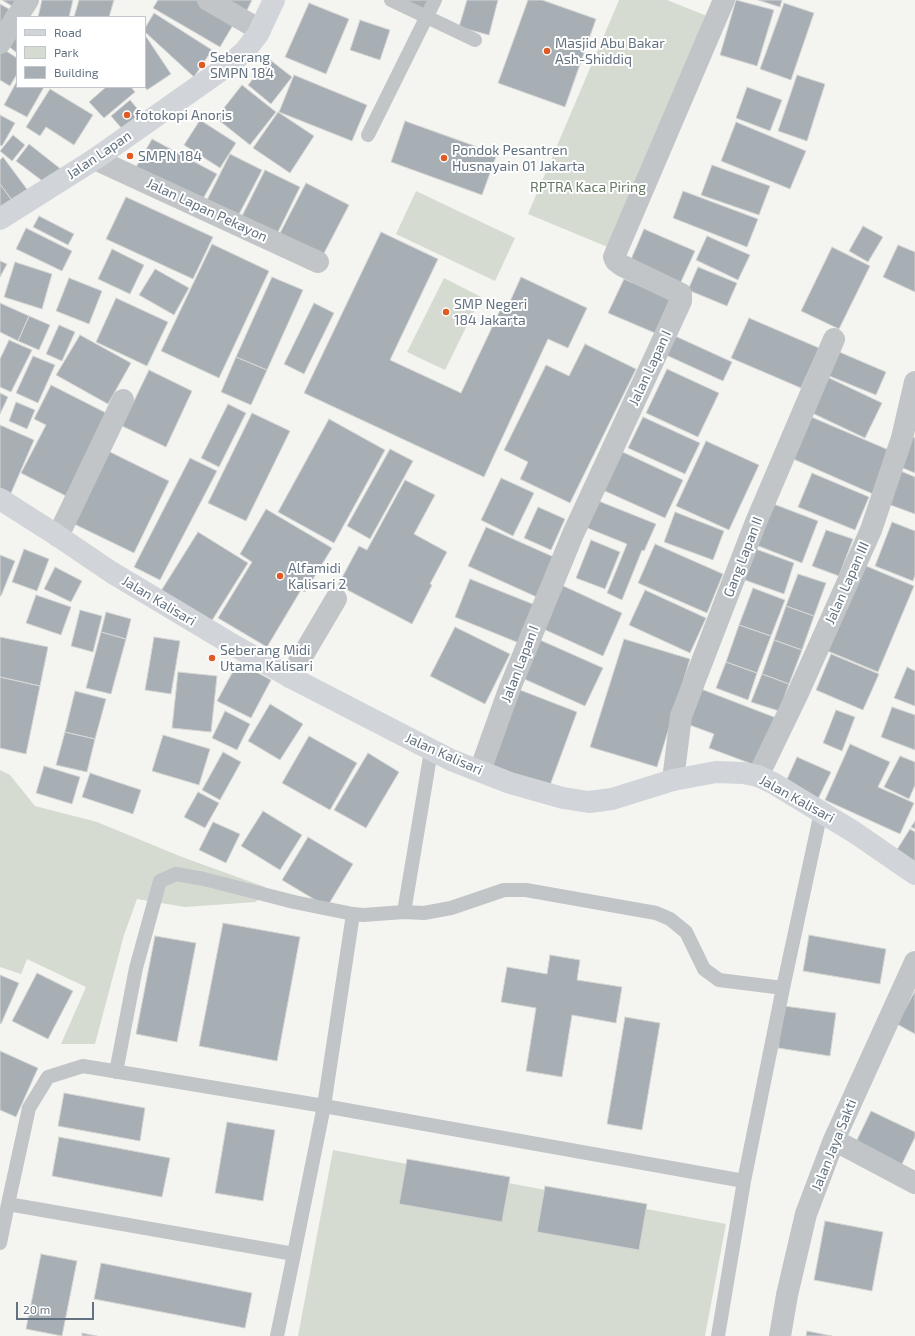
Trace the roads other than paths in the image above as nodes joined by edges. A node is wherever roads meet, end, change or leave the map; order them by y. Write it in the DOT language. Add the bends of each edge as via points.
graph roads {
  1 [pos="28,0"];
  2 [pos="208,0"];
  3 [pos="274,0"];
  4 [pos="391,0"];
  5 [pos="435,0"];
  6 [pos="724,0"];
  7 [pos="18,16"];
  8 [pos="16,18"];
  9 [pos="426,18"];
  10 [pos="260,30"];
  11 [pos="475,40"];
  12 [pos="0,43"];
  13 [pos="368,135"];
  14 [pos="96,159"];
  15 [pos="0,219"];
  16 [pos="318,262"];
  17 [pos="834,339"];
  18 [pos="915,382"];
  19 [pos="123,400"];
  20 [pos="0,500"];
  21 [pos="58,536"];
  22 [pos="336,599"];
  23 [pos="290,677"];
  24 [pos="431,751"];
  25 [pos="480,771"];
  26 [pos="758,776"];
  27 [pos="673,780"];
  28 [pos="821,812"];
  29 [pos="915,874"];
  30 [pos="404,912"];
  31 [pos="353,914"];
  32 [pos="915,962"];
  33 [pos="782,988"];
  34 [pos="116,1072"];
  35 [pos="324,1106"];
  36 [pos="834,1140"];
  37 [pos="744,1181"];
  38 [pos="915,1183"];
  39 [pos="8,1204"];
  40 [pos="0,1243"];
  41 [pos="294,1254"];
  42 [pos="277,1336"];
  43 [pos="718,1336"];
  44 [pos="780,1336"];
  1 -- 7 [label="street"];
  2 -- 10 [label="street"];
  3 -- 10 [label="street, Jalan Lapan"];
  4 -- 9 [label="lane"];
  5 -- 9 [label="lane"];
  6 -- 25 [label="street, Jalan Lapan I" via="614,257 621,265 680,294 681,301 573,534 509,690"];
  8 -- 12 [label="street"];
  9 -- 11 [label="lane"];
  9 -- 13 [label="lane"];
  10 -- 14 [label="street, Jalan Lapan" via="230,64"];
  14 -- 15 [label="street, Jalan Lapan"];
  14 -- 16 [label="street, Jalan Lapan Pekayon"];
  17 -- 27 [label="street, Gang Lapan II" via="756,522 681,716"];
  18 -- 26 [label="street, Jalan Lapan III" via="902,438 871,530"];
  19 -- 21 [label="street"];
  20 -- 21 [label="street, Jalan Kalisari"];
  21 -- 23 [label="street, Jalan Kalisari" via="111,572"];
  22 -- 23 [label="street"];
  23 -- 24 [label="street, Jalan Kalisari"];
  24 -- 25 [label="street, Jalan Kalisari"];
  24 -- 30 [label="lane"];
  25 -- 27 [label="street, Jalan Kalisari" via="538,791 589,802 612,799"];
  26 -- 27 [label="street, Jalan Kalisari" via="716,772"];
  26 -- 28 [label="street, Jalan Kalisari"];
  28 -- 29 [label="street, Jalan Kalisari"];
  28 -- 33 [label="lane"];
  30 -- 31 [label="lane"];
  30 -- 33 [label="lane" via="424,913 450,908 504,890 526,890 656,913 670,919 686,932 704,969 719,980"];
  31 -- 34 [label="lane" via="176,874 160,881 136,968"];
  31 -- 35 [label="lane"];
  32 -- 36 [label="street, Jalan Jaya Sakti"];
  33 -- 37 [label="lane"];
  34 -- 35 [label="lane"];
  34 -- 39 [label="lane" via="83,1066 48,1077 29,1108"];
  35 -- 37 [label="lane"];
  35 -- 41 [label="lane"];
  36 -- 38 [label="street"];
  36 -- 44 [label="street, Jalan Jaya Sakti" via="806,1214"];
  37 -- 43 [label="lane"];
  39 -- 40 [label="lane"];
  39 -- 41 [label="lane"];
  41 -- 42 [label="lane"];
}
